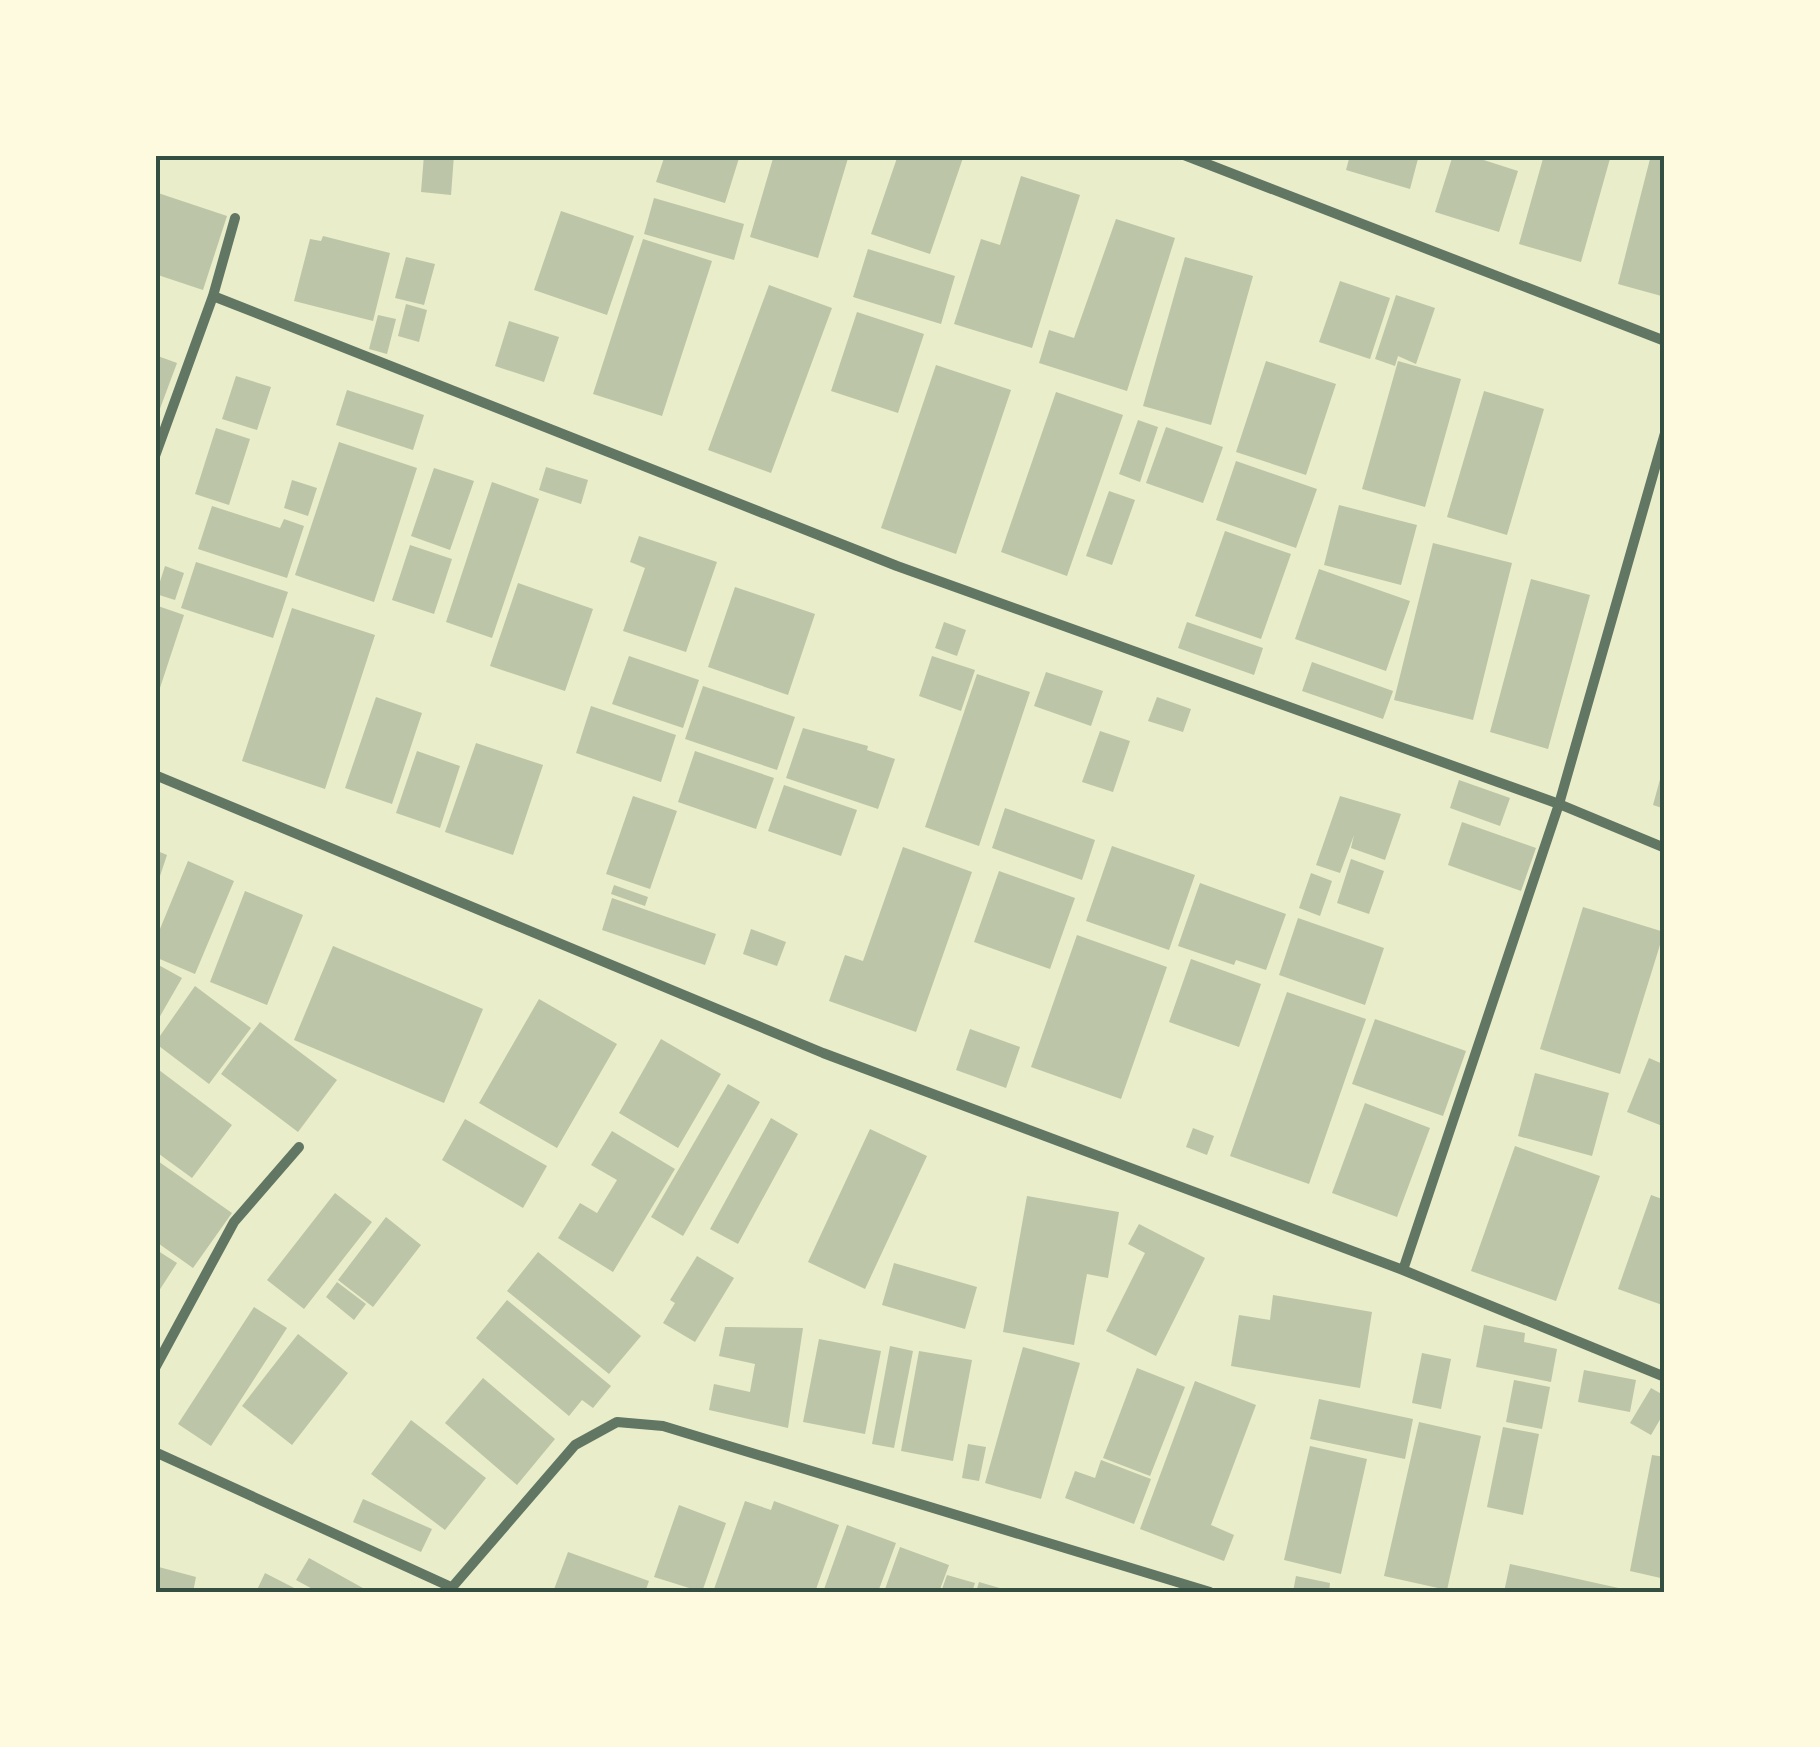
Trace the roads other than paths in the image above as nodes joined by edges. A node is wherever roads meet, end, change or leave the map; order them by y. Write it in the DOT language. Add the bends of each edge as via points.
graph roads {
  1 [pos="1184,155"];
  2 [pos="235,218"];
  3 [pos="214,296"];
  4 [pos="1665,341"];
  5 [pos="1665,434"];
  6 [pos="155,456"];
  7 [pos="155,775"];
  8 [pos="1559,804"];
  9 [pos="1665,848"];
  10 [pos="299,1147"];
  11 [pos="1403,1270"];
  12 [pos="155,1368"];
  13 [pos="1665,1376"];
  14 [pos="155,1452"];
  15 [pos="449,1589"];
  16 [pos="1210,1592"];
  1 -- 4 [label="street"];
  2 -- 3 [label="street"];
  3 -- 6 [label="street"];
  3 -- 8 [label="street" via="897,566"];
  5 -- 8 [label="street"];
  7 -- 11 [label="street" via="823,1053"];
  8 -- 9 [label="street"];
  8 -- 11 [label="street"];
  10 -- 12 [label="street" via="234,1222"];
  11 -- 13 [label="street"];
  14 -- 15 [label="street"];
  15 -- 16 [label="street" via="575,1444 617,1422 664,1426"];
}
